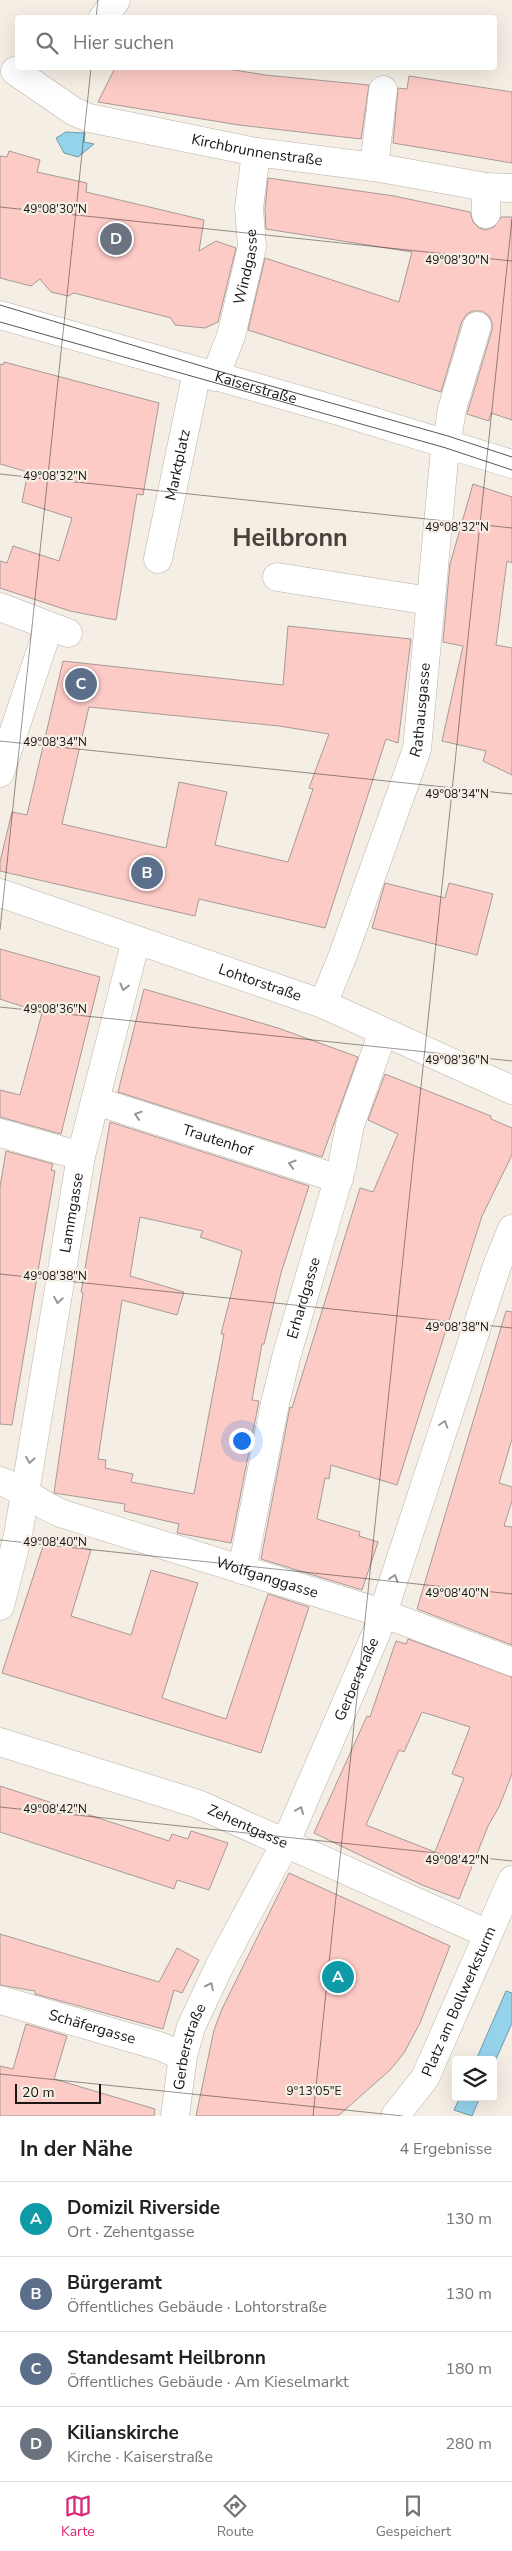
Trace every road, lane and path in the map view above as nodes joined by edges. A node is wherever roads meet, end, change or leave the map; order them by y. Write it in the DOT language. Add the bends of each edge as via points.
graph roads {
  1 [pos="12,73"];
  2 [pos="384,90"];
  3 [pos="256,152"];
  4 [pos="374,167"];
  5 [pos="499,187"];
  6 [pos="486,214"];
  7 [pos="0,315"];
  8 [pos="477,326"];
  9 [pos="214,377"];
  10 [pos="440,433"];
  11 [pos="512,464"];
  12 [pos="158,559"];
  13 [pos="277,577"];
  14 [pos="430,601"];
  15 [pos="0,607"];
  16 [pos="0,773"];
  17 [pos="0,893"];
  18 [pos="136,940"];
  19 [pos="323,1004"];
  20 [pos="383,1032"];
  21 [pos="512,1090"];
  22 [pos="96,1101"];
  23 [pos="0,1133"];
  24 [pos="81,1156"];
  25 [pos="339,1178"];
  26 [pos="512,1229"];
  27 [pos="0,1481"];
  28 [pos="25,1493"];
  29 [pos="242,1570"];
  30 [pos="0,1606"];
  31 [pos="382,1612"];
  32 [pos="512,1662"];
  33 [pos="0,1742"];
  34 [pos="285,1844"];
  35 [pos="512,1880"];
  36 [pos="488,1934"];
  37 [pos="0,2000"];
  38 [pos="183,2056"];
  39 [pos="175,2116"];
  40 [pos="396,2116"];
  1 -- 3 [label="street, Kirchbrunnenstraße" via="89,118"];
  2 -- 4 [label="street"];
  3 -- 4 [label="street, Kirchbrunnenstraße"];
  3 -- 9 [label="street, Windgasse" via="248,208 252,247 231,336"];
  4 -- 5 [label="street, Kirchbrunnenstraße"];
  5 -- 6 [label="street"];
  7 -- 9 [label="street, Kaiserstraße"];
  8 -- 10 [label="street, Rathausgasse"];
  9 -- 10 [label="street, Kaiserstraße"];
  9 -- 12 [label="street, Marktplatz"];
  10 -- 11 [label="street, Kaiserstraße"];
  10 -- 14 [label="street, Rathausgasse"];
  13 -- 14 [label="street"];
  14 -- 19 [label="street, Rathausgasse" via="417,749"];
  15 -- 16 [label="street" via="58,629"];
  17 -- 18 [label="street, Lohtorstraße"];
  18 -- 19 [label="street, Lohtorstraße"];
  18 -- 22 [label="street, Lammgasse, one-way"];
  19 -- 20 [label="street, Lohtorstraße"];
  20 -- 21 [label="street, Lohtorstraße"];
  20 -- 25 [label="street, Erhardgasse" via="350,1125"];
  22 -- 24 [label="street, Lammgasse"];
  25 -- 22 [label="street, Trautenhof, one-way"];
  23 -- 24 [label="street"];
  24 -- 28 [label="street, Lammgasse, one-way"];
  25 -- 29 [label="street, Erhardgasse" via="275,1403"];
  31 -- 26 [label="street, Gerberstraße, one-way"];
  27 -- 28 [label="street, Wolfganggasse"];
  28 -- 29 [label="street, Wolfganggasse" via="42,1506 63,1514"];
  28 -- 30 [label="street, Lammgasse"];
  29 -- 31 [label="street, Wolfganggasse"];
  31 -- 32 [label="street, Wolfganggasse"];
  34 -- 31 [label="street, Gerberstraße, one-way" via="369,1651"];
  33 -- 34 [label="street, Zehentgasse" via="198,1804"];
  34 -- 36 [label="street, Zehentgasse"];
  38 -- 34 [label="street, Gerberstraße, one-way" via="191,2027 220,1966"];
  35 -- 36 [label="street, Platz am Bollwerksturm"];
  36 -- 40 [label="street, Platz am Bollwerksturm" via="425,2078"];
  37 -- 38 [label="street, Schäfergasse" via="159,2046"];
  38 -- 39 [label="street, Gerberstraße"];
}
